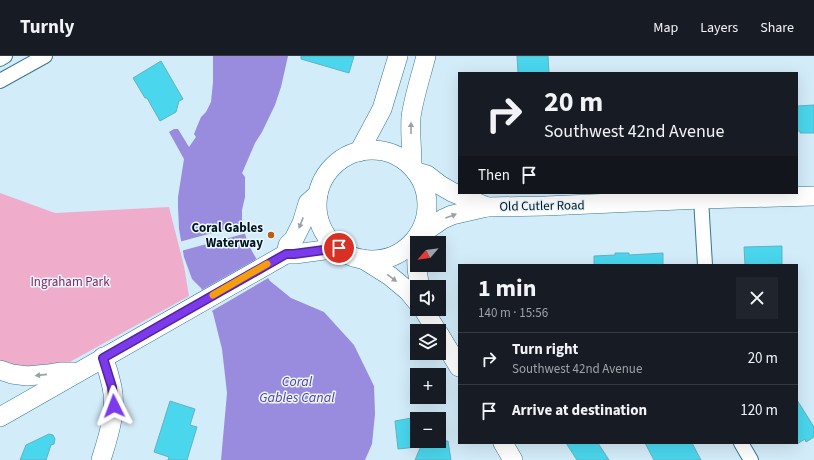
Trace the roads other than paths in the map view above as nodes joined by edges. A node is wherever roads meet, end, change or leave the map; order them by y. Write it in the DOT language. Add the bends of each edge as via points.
graph roads {
  1 [pos="5,56"];
  2 [pos="45,56"];
  3 [pos="398,56"];
  4 [pos="426,56"];
  5 [pos="0,59"];
  6 [pos="0,81"];
  7 [pos="359,152"];
  8 [pos="414,170"];
  9 [pos="318,194"];
  10 [pos="814,196"];
  11 [pos="702,199"];
  12 [pos="487,207"];
  13 [pos="420,236"];
  14 [pos="421,236"];
  15 [pos="410,245"];
  16 [pos="339,248"];
  17 [pos="279,258"];
  18 [pos="363,259"];
  19 [pos="705,264"];
  20 [pos="410,293"];
  21 [pos="446,346"];
  22 [pos="103,358"];
  23 [pos="458,365"];
  24 [pos="0,370"];
  25 [pos="79,372"];
  26 [pos="0,417"];
  27 [pos="504,444"];
  28 [pos="742,444"];
  29 [pos="101,460"];
  30 [pos="513,460"];
  31 [pos="751,460"];
  1 -- 5 [label="street"];
  2 -- 6 [label="street"];
  3 -- 7 [label="main road" via="382,109"];
  8 -- 4 [label="main road, one-way" via="412,116"];
  7 -- 8 [label="main road" via="389,152"];
  7 -- 9 [label="main road" via="344,158 327,173"];
  8 -- 12 [label="main road, Old Cutler Road" via="427,175 452,192"];
  8 -- 13 [label="main road" via="426,193 426,214"];
  9 -- 16 [label="main road" via="319,217 323,228"];
  9 -- 17 [label="main road, one-way" via="308,203 294,239"];
  10 -- 11 [label="main road, Old Cutler Road"];
  11 -- 12 [label="main road, Old Cutler Road"];
  11 -- 19 [label="street"];
  14 -- 12 [label="main road, Old Cutler Road, one-way" via="452,214"];
  15 -- 18 [label="main road" via="396,254 380,259"];
  16 -- 17 [label="main road"];
  16 -- 18 [label="main road"];
  17 -- 22 [label="main road"];
  18 -- 20 [label="main road, one-way" via="390,276"];
  21 -- 23 [label="main road"];
  22 -- 25 [label="main road"];
  22 -- 29 [label="main road" via="112,387 114,406"];
  25 -- 24 [label="main road, one-way" via="28,376"];
  25 -- 26 [label="main road"];
  27 -- 30 [label="main road"];
  28 -- 31 [label="street"];
}
